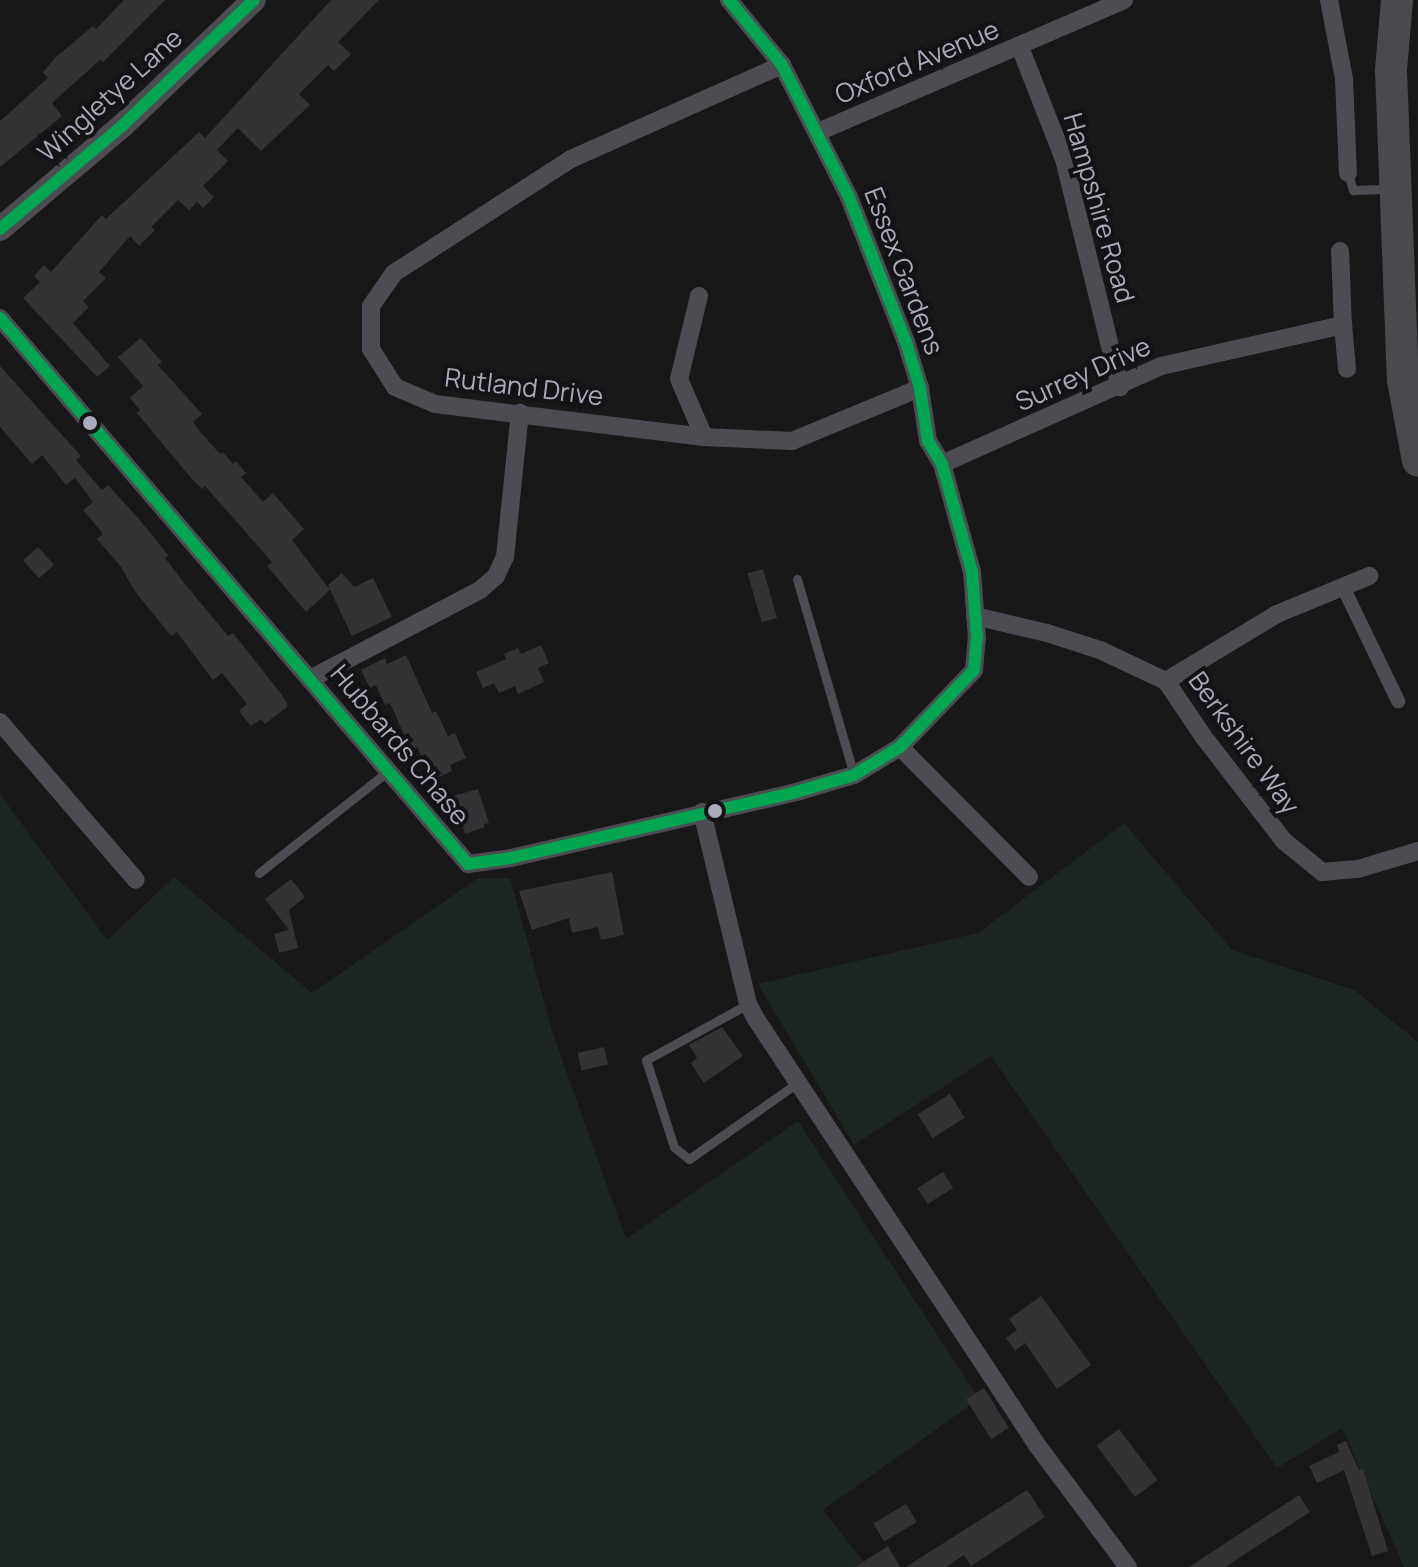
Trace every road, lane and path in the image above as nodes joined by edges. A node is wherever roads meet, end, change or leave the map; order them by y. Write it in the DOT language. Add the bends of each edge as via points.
graph roads {
  1 [pos="254,0"];
  2 [pos="729,0"];
  3 [pos="1124,0"];
  4 [pos="1329,0"];
  5 [pos="1397,0"];
  6 [pos="1020,47"];
  7 [pos="782,65"];
  8 [pos="818,132"];
  9 [pos="1348,173"];
  10 [pos="1395,189"];
  11 [pos="0,229"];
  12 [pos="1340,251"];
  13 [pos="699,296"];
  14 [pos="0,318"];
  15 [pos="1343,325"];
  16 [pos="1347,369"];
  17 [pos="1120,387"];
  18 [pos="920,388"];
  19 [pos="520,413"];
  20 [pos="704,437"];
  21 [pos="1418,461"];
  22 [pos="942,464"];
  23 [pos="1369,576"];
  24 [pos="797,579"];
  25 [pos="1343,587"];
  26 [pos="975,616"];
  27 [pos="310,679"];
  28 [pos="1166,681"];
  29 [pos="1398,701"];
  30 [pos="0,722"];
  31 [pos="900,747"];
  32 [pos="387,772"];
  33 [pos="854,775"];
  34 [pos="702,812"];
  35 [pos="1418,851"];
  36 [pos="259,873"];
  37 [pos="1029,877"];
  38 [pos="136,880"];
  39 [pos="752,1012"];
  40 [pos="797,1083"];
  41 [pos="1128,1567"];
  1 -- 11 [label="street, Wingletye Lane" via="122,126"];
  2 -- 7 [label="street, Essex Gardens"];
  3 -- 6 [label="street, Oxford Avenue"];
  4 -- 9 [label="street" via="1344,79"];
  5 -- 10 [label="highway" via="1391,70"];
  6 -- 8 [label="street, Oxford Avenue"];
  6 -- 17 [label="street, Hampshire Road" via="1064,159"];
  7 -- 8 [label="street, Essex Gardens"];
  7 -- 19 [label="street, Rutland Drive" via="571,159 394,273 371,306 371,349 395,387 435,404"];
  8 -- 18 [label="street, Essex Gardens" via="849,197"];
  9 -- 10 [label="lane" via="1353,190"];
  10 -- 21 [label="highway" via="1403,380"];
  12 -- 15 [label="street"];
  13 -- 20 [label="street" via="679,379"];
  14 -- 27 [label="street, Hubbards Chase"];
  15 -- 16 [label="street"];
  15 -- 17 [label="street, Surrey Drive" via="1161,366"];
  17 -- 22 [label="street, Surrey Drive"];
  18 -- 20 [label="street, Rutland Drive" via="792,441"];
  18 -- 22 [label="street, Essex Gardens" via="928,441"];
  19 -- 20 [label="street, Rutland Drive"];
  19 -- 27 [label="street" via="505,557 496,576 480,590"];
  22 -- 26 [label="street, Essex Gardens" via="972,572"];
  23 -- 25 [label="street"];
  24 -- 33 [label="lane"];
  25 -- 28 [label="street" via="1277,614"];
  25 -- 29 [label="street"];
  26 -- 28 [label="street, Berkshire Way" via="1100,650"];
  26 -- 31 [label="street, Essex Gardens" via="974,670"];
  27 -- 32 [label="street, Hubbards Chase"];
  28 -- 35 [label="street, Berkshire Way" via="1284,841 1322,872 1358,869"];
  30 -- 38 [label="street"];
  31 -- 33 [label="street, Hubbards Chase"];
  31 -- 37 [label="street"];
  32 -- 34 [label="street, Hubbards Chase" via="468,864"];
  32 -- 36 [label="lane"];
  33 -- 34 [label="street, Hubbards Chase"];
  34 -- 39 [label="street"];
  39 -- 40 [label="street"];
  39 -- 40 [label="lane" via="646,1060 674,1147 689,1159"];
  40 -- 41 [label="street" via="1037,1445"];
}
